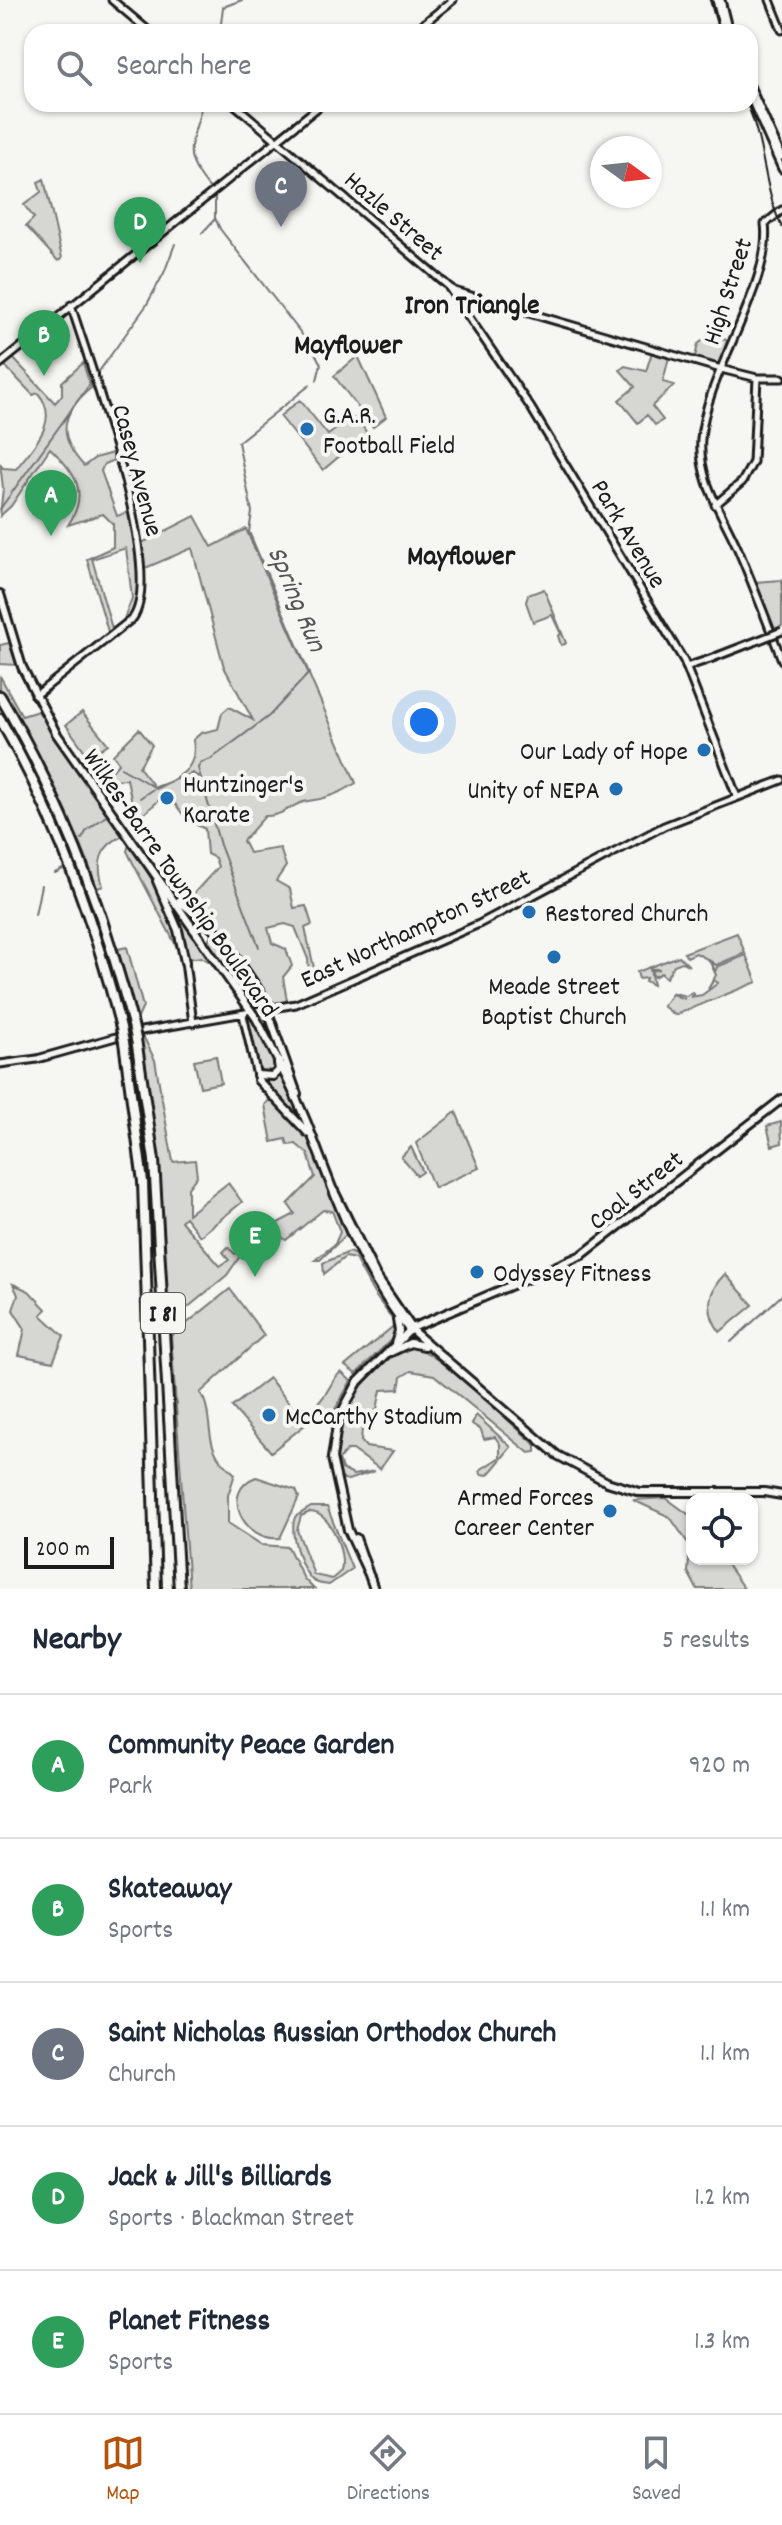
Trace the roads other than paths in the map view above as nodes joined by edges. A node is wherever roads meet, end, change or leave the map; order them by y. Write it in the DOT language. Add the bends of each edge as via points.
graph roads {
  1 [pos="112,0"];
  2 [pos="453,0"];
  3 [pos="718,0"];
  4 [pos="770,0"];
  5 [pos="140,24"];
  6 [pos="423,24"];
  7 [pos="724,24"];
  8 [pos="782,30"];
  9 [pos="758,104"];
  10 [pos="243,112"];
  11 [pos="312,112"];
  12 [pos="757,112"];
  13 [pos="277,141"];
  14 [pos="782,157"];
  15 [pos="782,169"];
  16 [pos="782,210"];
  17 [pos="449,288"];
  18 [pos="459,294"];
  19 [pos="460,304"];
  20 [pos="71,305"];
  21 [pos="0,364"];
  22 [pos="721,369"];
  23 [pos="757,378"];
  24 [pos="782,378"];
  25 [pos="715,505"];
  26 [pos="0,594"];
  27 [pos="782,631"];
  28 [pos="782,660"];
  29 [pos="685,665"];
  30 [pos="0,696"];
  31 [pos="35,696"];
  32 [pos="0,719"];
  33 [pos="782,780"];
  34 [pos="737,797"];
  35 [pos="152,870"];
  36 [pos="170,894"];
  37 [pos="223,939"];
  38 [pos="208,947"];
  39 [pos="185,962"];
  40 [pos="268,1009"];
  41 [pos="243,1015"];
  42 [pos="193,1023"];
  43 [pos="278,1060"];
  44 [pos="0,1064"];
  45 [pos="258,1078"];
  46 [pos="782,1099"];
  47 [pos="305,1119"];
  48 [pos="316,1148"];
  49 [pos="334,1191"];
  50 [pos="394,1313"];
  51 [pos="411,1329"];
  52 [pos="395,1345"];
  53 [pos="424,1346"];
  54 [pos="436,1354"];
  55 [pos="384,1355"];
  56 [pos="782,1495"];
  57 [pos="156,1589"];
  58 [pos="179,1589"];
  59 [pos="374,1589"];
  1 -- 5 [label="main road"];
  2 -- 6 [label="main road"];
  3 -- 7 [label="main road"];
  4 -- 8 [label="main road"];
  9 -- 14 [label="main road"];
  10 -- 13 [label="main road, Hazle Street"];
  11 -- 13 [label="main road"];
  12 -- 15 [label="main road"];
  13 -- 17 [label="main road, Hazle Street"];
  13 -- 20 [label="main road"];
  16 -- 22 [label="main road, High Street" via="765,224 759,266"];
  17 -- 18 [label="main road, Hazle Street"];
  17 -- 19 [label="main road, Park Avenue"];
  18 -- 19 [label="main road"];
  18 -- 22 [label="main road, Hazle Street"];
  19 -- 29 [label="main road, Park Avenue" via="538,418"];
  20 -- 21 [label="main road"];
  20 -- 31 [label="main road, Casey Avenue" via="139,533 140,605 130,621"];
  22 -- 23 [label="main road, Hazle Street"];
  22 -- 25 [label="main road, High Street" via="701,439"];
  23 -- 24 [label="main road, Hazle Street"];
  23 -- 25 [label="main road" via="753,462 742,482"];
  25 -- 28 [label="main road, High Street"];
  26 -- 31 [label="main road, Wilkes-Barre Township Boulevard"];
  27 -- 29 [label="main road, bridge"];
  29 -- 34 [label="main road, Park Avenue"];
  30 -- 58 [label="highway, I 81, bridge" via="72,834 107,928 136,1039 154,1160"];
  31 -- 35 [label="main road, Wilkes-Barre Township Boulevard"];
  32 -- 57 [label="highway, I 81, bridge" via="77,878 124,1042 144,1195"];
  33 -- 34 [label="main road, East Northampton Street"];
  34 -- 40 [label="main road, East Northampton Street" via="664,826 491,918 346,985"];
  35 -- 36 [label="main road, Wilkes-Barre Township Boulevard"];
  35 -- 39 [label="main road" via="178,930"];
  36 -- 37 [label="main road"];
  36 -- 38 [label="main road, Wilkes-Barre Township Boulevard"];
  37 -- 38 [label="main road" via="211,933"];
  37 -- 40 [label="main road"];
  38 -- 43 [label="main road, Wilkes-Barre Township Boulevard"];
  39 -- 42 [label="main road"];
  40 -- 41 [label="main road, East Northampton Street"];
  40 -- 47 [label="main road"];
  41 -- 42 [label="main road, East Northampton Street"];
  41 -- 45 [label="main road"];
  42 -- 44 [label="main road, East Northampton Street"];
  43 -- 45 [label="main road" via="273,1076"];
  43 -- 47 [label="main road, Wilkes-Barre Township Boulevard"];
  45 -- 48 [label="main road"];
  46 -- 51 [label="main road, Coal Street" via="580,1257"];
  47 -- 48 [label="main road, Wilkes-Barre Township Boulevard"];
  48 -- 49 [label="main road, Wilkes-Barre Township Boulevard"];
  49 -- 50 [label="main road, Wilkes-Barre Township Boulevard" via="362,1263"];
  49 -- 51 [label="main road, Wilkes-Barre Township Boulevard" via="369,1264"];
  50 -- 51 [label="main road, Wilkes-Barre Township Boulevard"];
  50 -- 52 [label="main road" via="399,1330"];
  51 -- 52 [label="main road"];
  51 -- 53 [label="main road, Wilkes-Barre Township Boulevard"];
  51 -- 54 [label="main road, Wilkes-Barre Township Boulevard"];
  52 -- 55 [label="main road"];
  53 -- 54 [label="main road, Wilkes-Barre Township Boulevard"];
  53 -- 55 [label="main road" via="410,1343"];
  54 -- 56 [label="main road, Wilkes-Barre Township Boulevard" via="557,1455 585,1472 640,1492"];
  55 -- 59 [label="main road" via="349,1394 335,1429 334,1474"];
}
